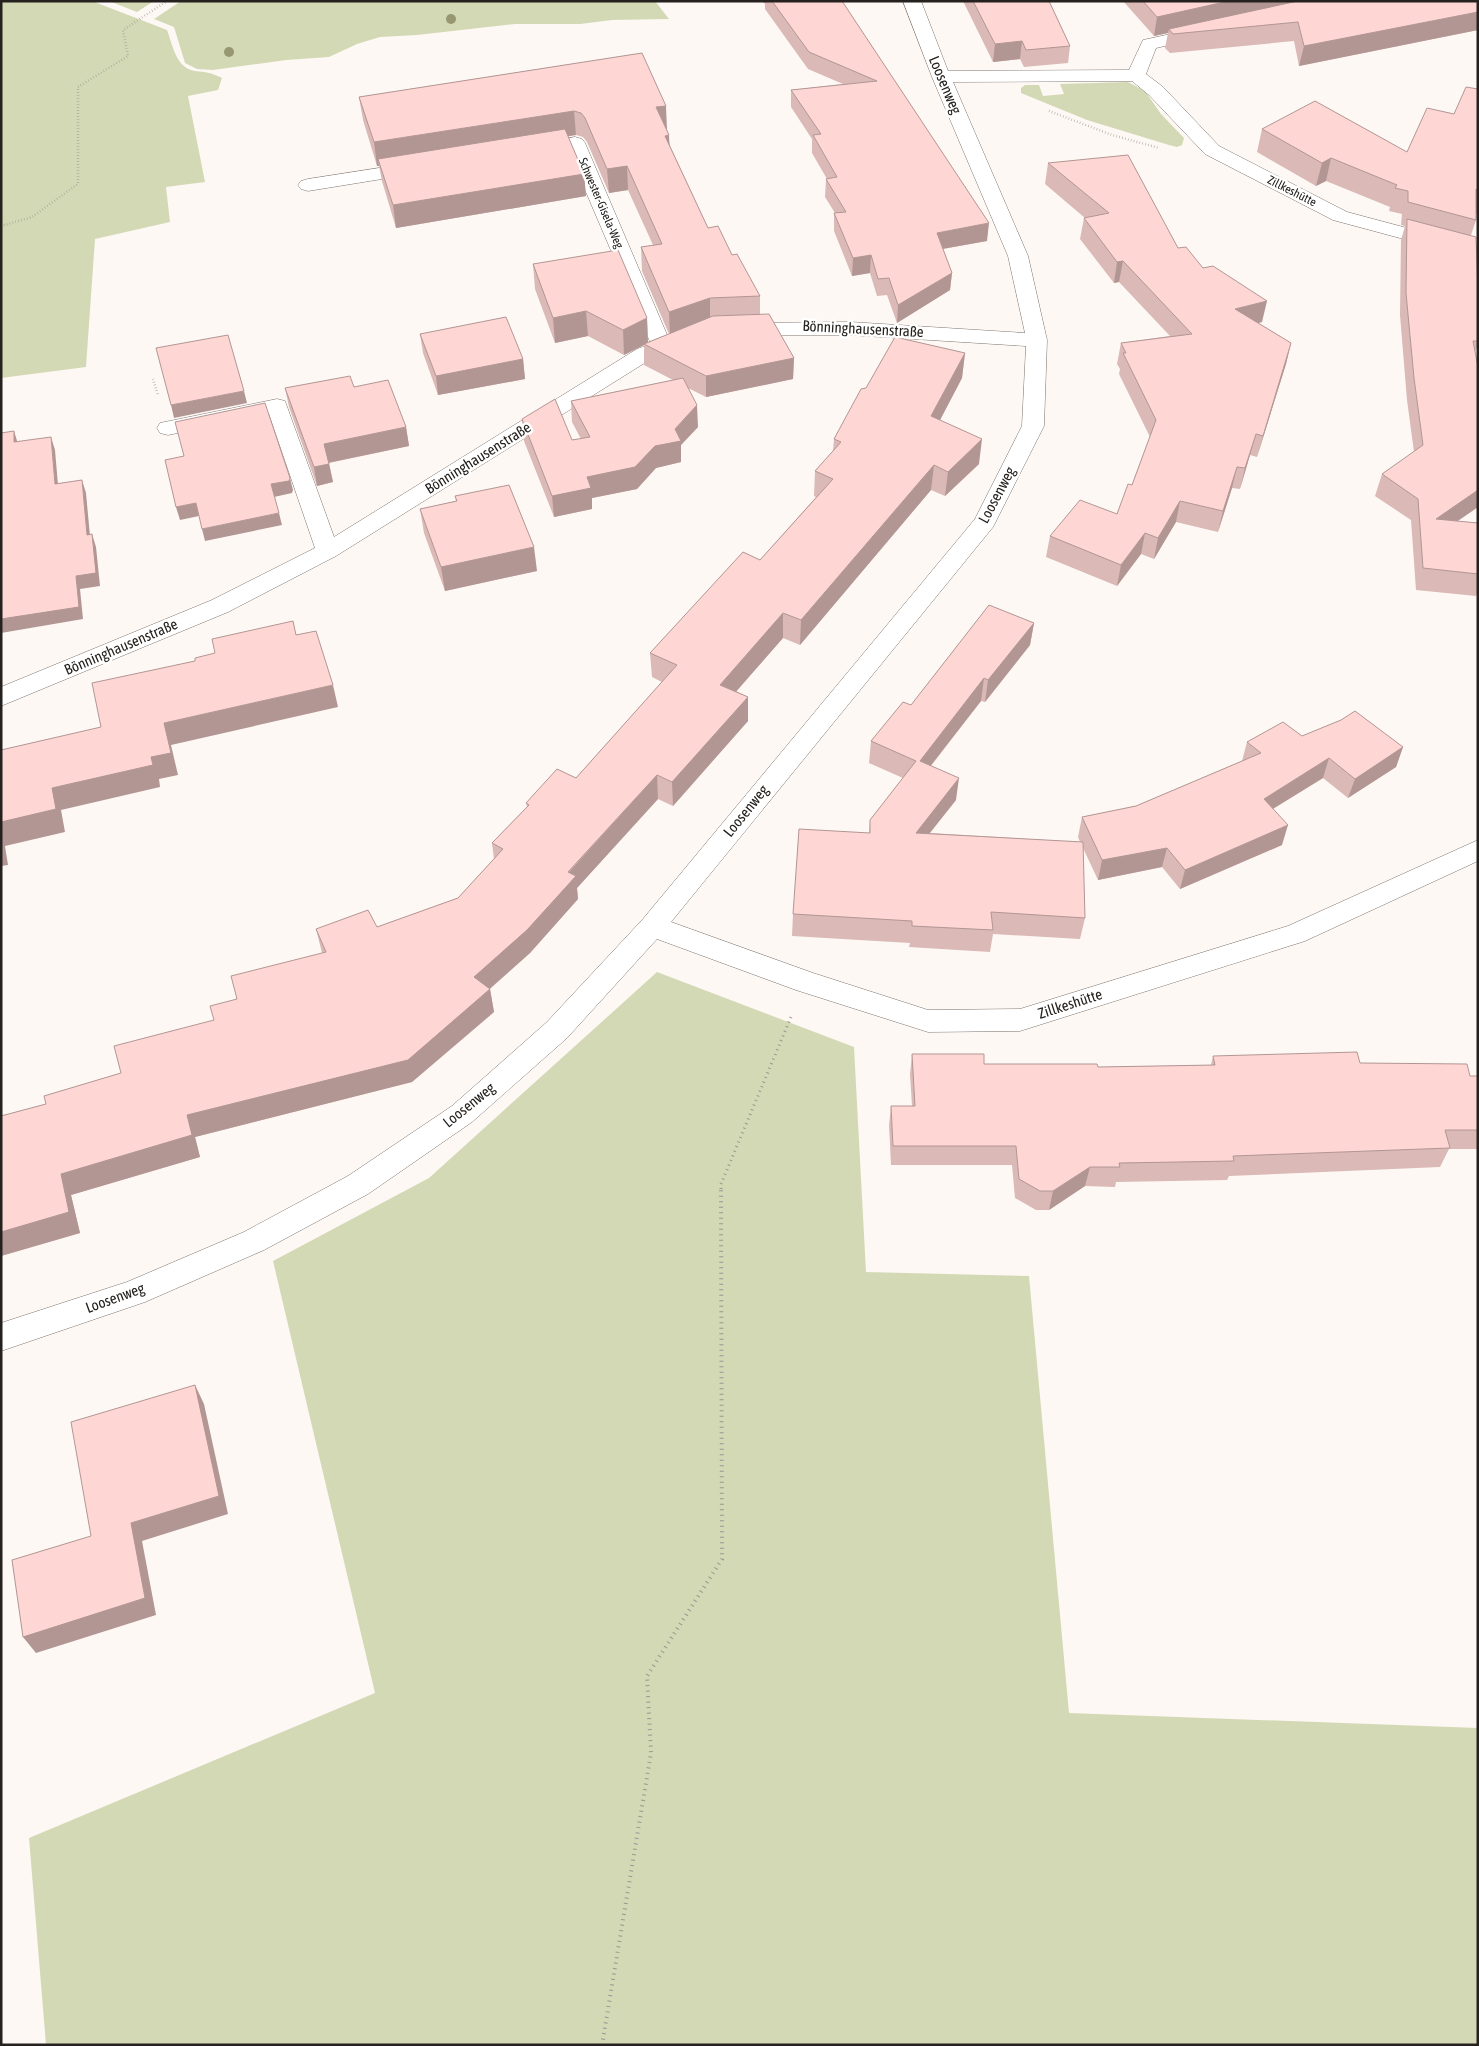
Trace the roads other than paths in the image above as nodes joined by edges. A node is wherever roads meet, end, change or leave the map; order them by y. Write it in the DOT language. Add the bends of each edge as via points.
graph roads {
  1 [pos="912,1"];
  2 [pos="1216,29"];
  3 [pos="1136,74"];
  4 [pos="941,77"];
  5 [pos="518,152"];
  6 [pos="432,166"];
  7 [pos="308,186"];
  8 [pos="1478,253"];
  9 [pos="1037,340"];
  10 [pos="662,346"];
  11 [pos="168,428"];
  12 [pos="328,551"];
  13 [pos="1,697"];
  14 [pos="1478,850"];
  15 [pos="652,926"];
  16 [pos="1,1337"];
  1 -- 4 [label="street, Loosenweg"];
  2 -- 3 [label="street" via="1149,44"];
  3 -- 4 [label="street"];
  3 -- 8 [label="street, Zillkeshütte" via="1212,150 1340,216"];
  4 -- 9 [label="street, Loosenweg" via="1018,256"];
  5 -- 10 [label="street, Schwester-Gisela-Weg" via="575,144"];
  6 -- 7 [label="street"];
  9 -- 10 [label="street, Bönninghausenstraße" via="801,326 711,331"];
  9 -- 15 [label="street, Loosenweg" via="1033,426 985,522"];
  10 -- 12 [label="street, Bönninghausenstraße" via="636,359"];
  11 -- 12 [label="street" via="277,406"];
  12 -- 13 [label="street, Bönninghausenstraße" via="220,606"];
  14 -- 15 [label="street, Zillkeshütte" via="1296,934 1020,1020 928,1021 806,982"];
  15 -- 16 [label="street, Loosenweg" via="556,1030 462,1114 358,1185 254,1240 134,1293"];
}
